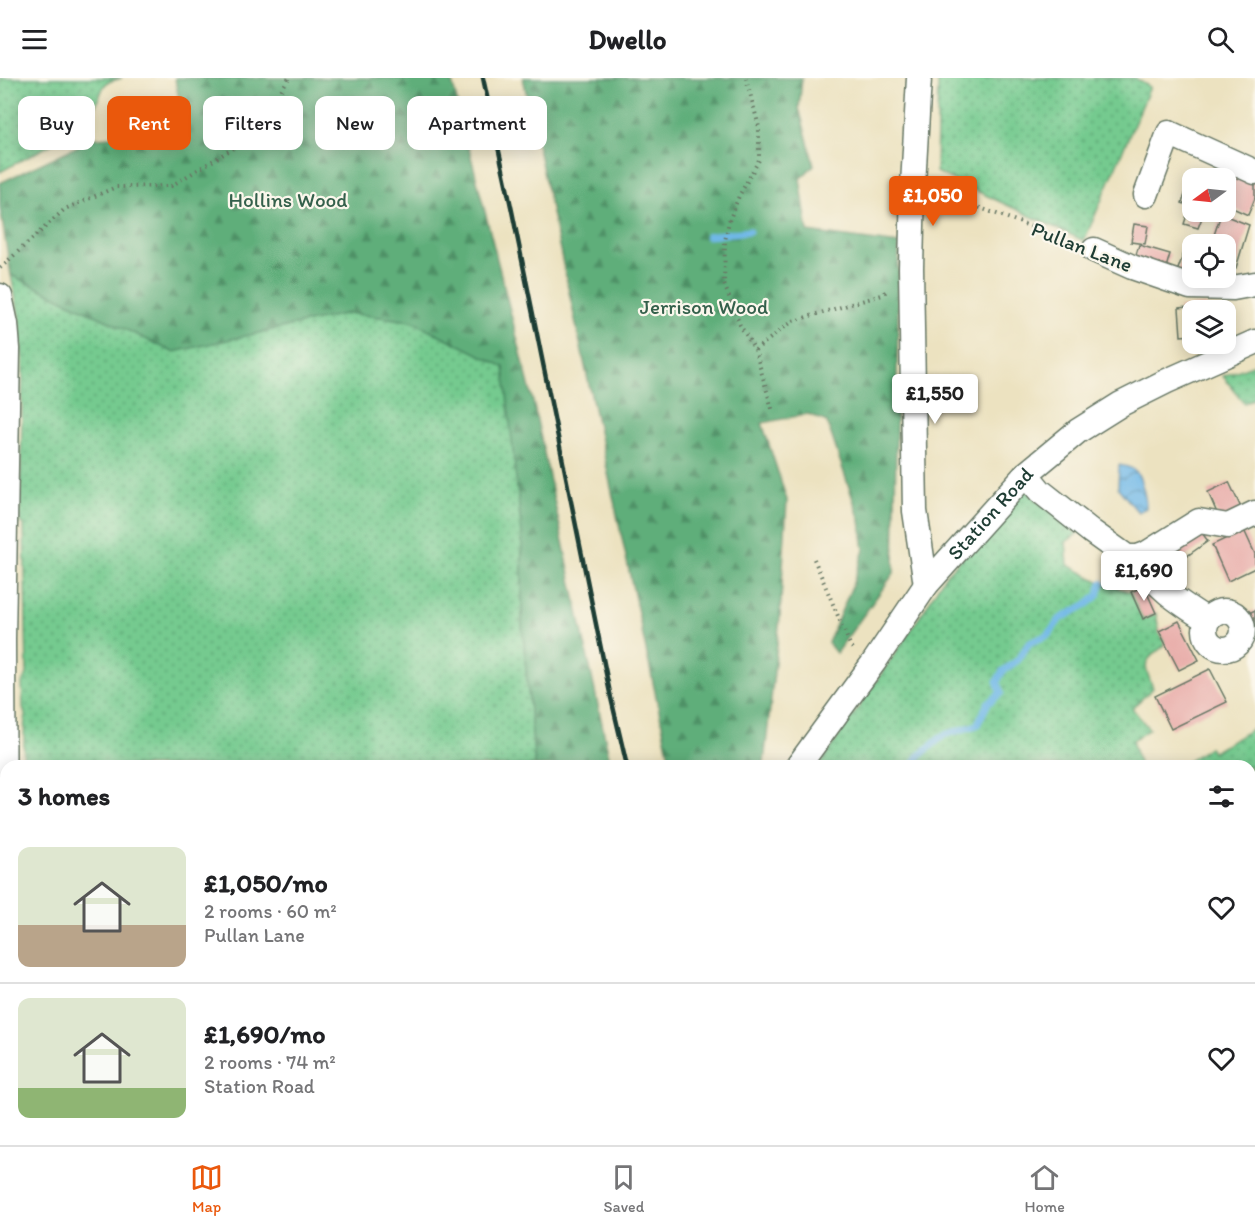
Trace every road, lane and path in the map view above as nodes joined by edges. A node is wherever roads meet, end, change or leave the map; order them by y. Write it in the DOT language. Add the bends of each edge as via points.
graph roads {
  1 [pos="289,78"];
  2 [pos="746,78"];
  3 [pos="919,78"];
  4 [pos="1255,172"];
  5 [pos="913,185"];
  6 [pos="1146,195"];
  7 [pos="1094,250"];
  8 [pos="0,268"];
  9 [pos="911,268"];
  10 [pos="1255,284"];
  11 [pos="0,296"];
  12 [pos="1255,342"];
  13 [pos="755,350"];
  14 [pos="773,412"];
  15 [pos="1026,474"];
  16 [pos="1254,516"];
  17 [pos="1138,557"];
  18 [pos="814,559"];
  19 [pos="926,585"];
  20 [pos="1207,620"];
  21 [pos="874,662"];
  22 [pos="2,760"];
  23 [pos="802,760"];
  1 -- 8 [label="path" via="250,138 171,186 116,187 65,209"];
  2 -- 13 [label="path" via="759,127 759,160 729,221 724,284"];
  3 -- 5 [label="street"];
  4 -- 6 [label="street" via="1169,134"];
  5 -- 7 [label="path, Pullan Lane"];
  5 -- 9 [label="street"];
  7 -- 10 [label="street, Pullan Lane" via="1190,287"];
  9 -- 13 [label="path" via="882,295 793,321"];
  9 -- 19 [label="street" via="915,511"];
  11 -- 22 [label="street" via="9,349"];
  12 -- 15 [label="street, Station Road" via="1121,404 1078,431"];
  13 -- 14 [label="path"];
  15 -- 17 [label="street" via="1040,491 1092,532 1127,557"];
  15 -- 19 [label="street, Station Road"];
  16 -- 17 [label="street" via="1228,526 1198,521"];
  17 -- 20 [label="street" via="1145,571 1172,598"];
  18 -- 21 [label="path" via="851,647"];
  19 -- 21 [label="street, Station Road"];
  21 -- 23 [label="street, Station Road"];
}
